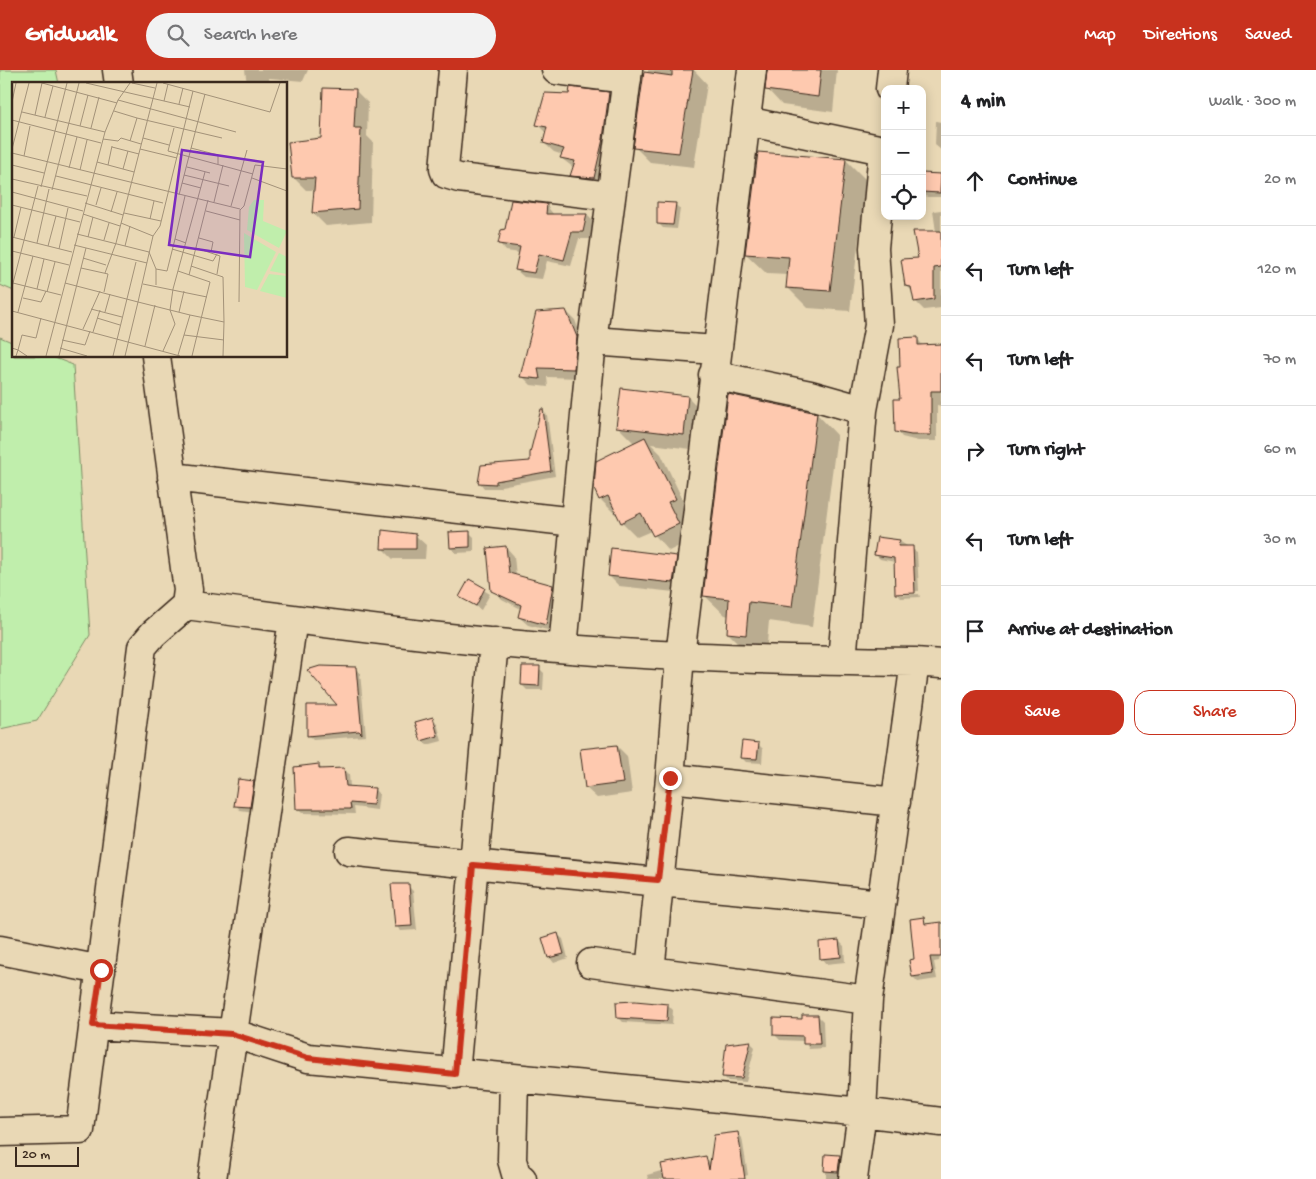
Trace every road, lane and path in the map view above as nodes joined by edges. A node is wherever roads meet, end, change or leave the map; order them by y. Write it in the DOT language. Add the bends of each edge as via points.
graph roads {
  1 [pos="453,70"];
  2 [pos="556,70"];
  3 [pos="752,70"];
  4 [pos="892,70"];
  5 [pos="627,75"];
  6 [pos="890,85"];
  7 [pos="746,121"];
  8 [pos="881,143"];
  9 [pos="881,172"];
  10 [pos="610,196"];
  11 [pos="592,341"];
  12 [pos="156,358"];
  13 [pos="715,363"];
  14 [pos="863,410"];
  15 [pos="172,477"];
  16 [pos="575,522"];
  17 [pos="186,605"];
  18 [pos="293,619"];
  19 [pos="494,642"];
  20 [pos="563,648"];
  21 [pos="680,656"];
  22 [pos="842,661"];
  23 [pos="914,662"];
  24 [pos="941,664"];
  25 [pos="670,778"];
  26 [pos="896,802"];
  27 [pos="349,851"];
  28 [pos="473,865"];
  29 [pos="658,880"];
  30 [pos="882,904"];
  31 [pos="0,950"];
  32 [pos="591,963"];
  33 [pos="101,970"];
  34 [pos="650,971"];
  35 [pos="868,1000"];
  36 [pos="93,1025"];
  37 [pos="232,1034"];
  38 [pos="455,1074"];
  39 [pos="514,1080"];
  40 [pos="862,1112"];
  41 [pos="941,1122"];
  42 [pos="0,1132"];
  43 [pos="212,1179"];
  44 [pos="522,1179"];
  45 [pos="853,1179"];
  1 -- 10 [label="street" via="446,174"];
  2 -- 5 [label="street"];
  3 -- 7 [label="street"];
  4 -- 6 [label="street"];
  5 -- 10 [label="street"];
  7 -- 8 [label="street"];
  7 -- 13 [label="street"];
  9 -- 14 [label="street" via="874,241 879,325"];
  10 -- 11 [label="street"];
  11 -- 13 [label="street"];
  11 -- 16 [label="street"];
  12 -- 15 [label="street"];
  13 -- 14 [label="street" via="810,396"];
  13 -- 21 [label="street"];
  14 -- 22 [label="street"];
  15 -- 16 [label="street"];
  15 -- 17 [label="street" via="188,590"];
  16 -- 20 [label="street"];
  17 -- 18 [label="street"];
  17 -- 33 [label="street" via="142,647"];
  18 -- 19 [label="street"];
  18 -- 37 [label="street"];
  19 -- 20 [label="street"];
  19 -- 28 [label="street"];
  20 -- 21 [label="street"];
  21 -- 22 [label="street"];
  21 -- 25 [label="street"];
  22 -- 23 [label="street"];
  23 -- 24 [label="street"];
  23 -- 26 [label="street"];
  25 -- 26 [label="street"];
  25 -- 29 [label="street"];
  26 -- 30 [label="street"];
  27 -- 28 [label="street"];
  28 -- 29 [label="street"];
  28 -- 38 [label="street"];
  29 -- 30 [label="street"];
  29 -- 34 [label="street"];
  30 -- 35 [label="street"];
  31 -- 33 [label="street"];
  32 -- 34 [label="street"];
  33 -- 36 [label="street"];
  34 -- 35 [label="street"];
  35 -- 40 [label="street"];
  36 -- 37 [label="street"];
  36 -- 42 [label="street" via="80,1130"];
  37 -- 38 [label="street" via="308,1058"];
  37 -- 43 [label="street"];
  38 -- 39 [label="street"];
  39 -- 40 [label="street"];
  39 -- 44 [label="street" via="512,1160 516,1174"];
  40 -- 41 [label="street"];
  40 -- 45 [label="street"];
}
